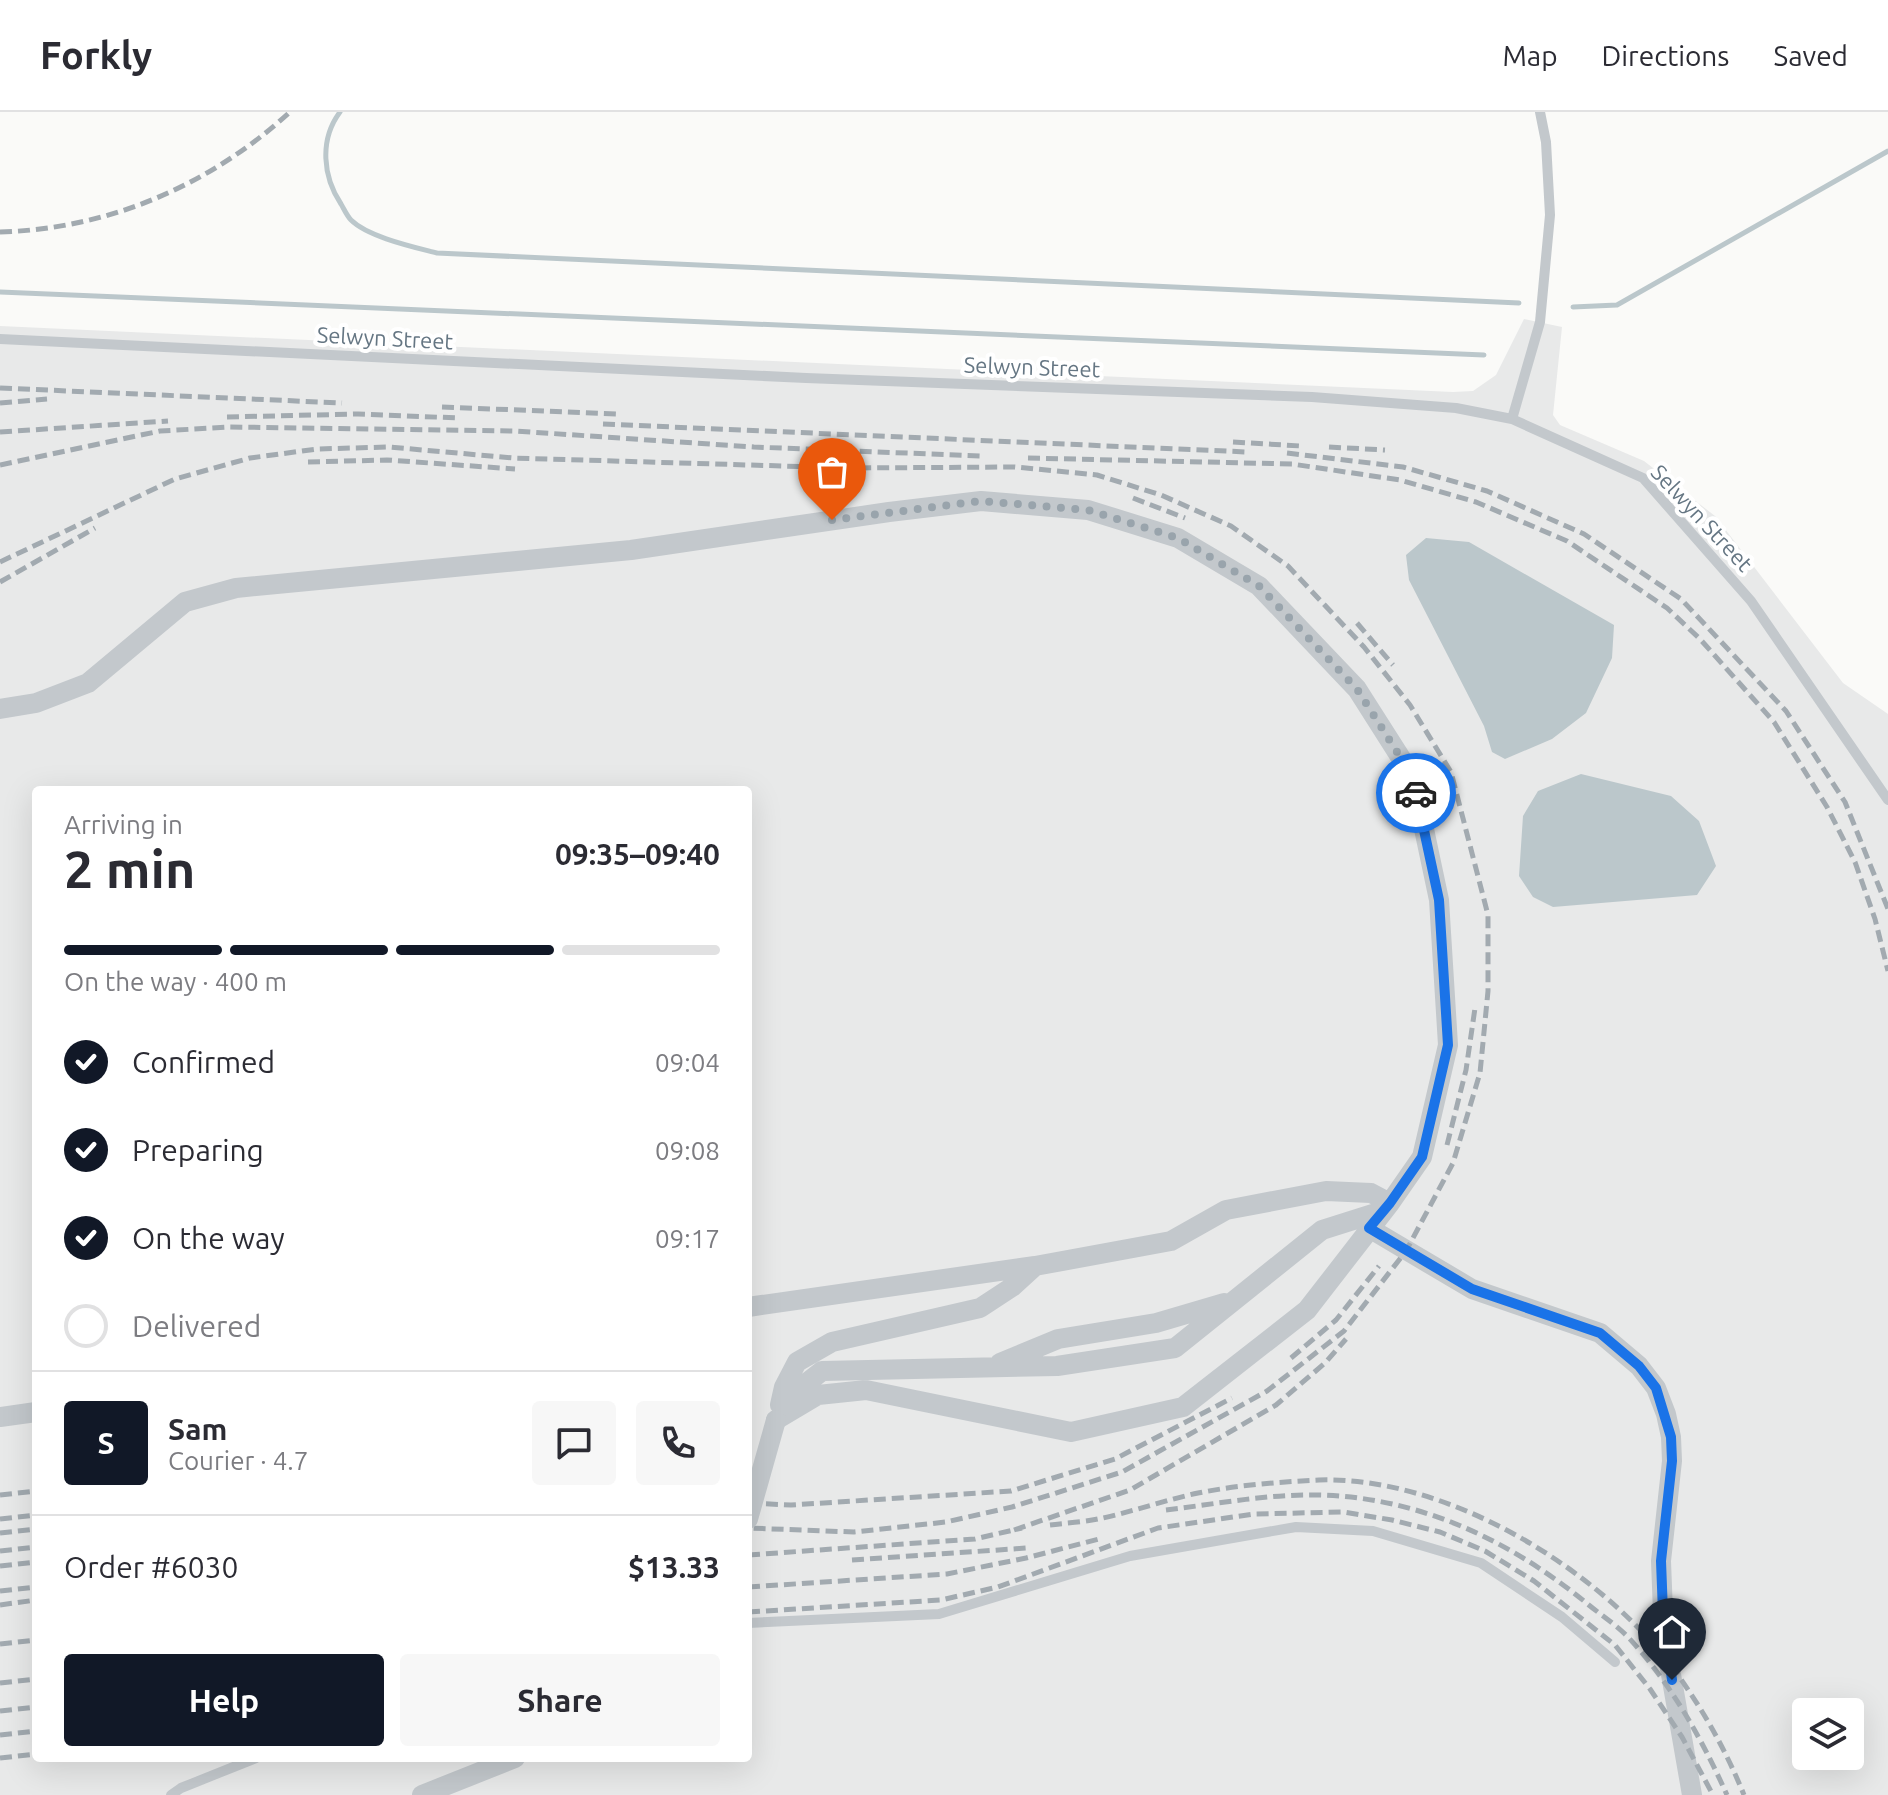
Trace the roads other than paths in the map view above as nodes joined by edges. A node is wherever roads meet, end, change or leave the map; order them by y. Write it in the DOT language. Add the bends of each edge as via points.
graph roads {
  1 [pos="1540,112"];
  2 [pos="0,339"];
  3 [pos="1512,419"];
  4 [pos="0,709"];
  5 [pos="1888,800"];
  6 [pos="1386,1207"];
  7 [pos="1369,1228"];
  8 [pos="1035,1266"];
  9 [pos="1234,1300"];
  10 [pos="752,1306"];
  11 [pos="989,1367"];
  12 [pos="778,1411"];
  13 [pos="32,1413"];
  14 [pos="0,1417"];
  15 [pos="752,1505"];
  16 [pos="752,1623"];
  17 [pos="1615,1662"];
  18 [pos="246,1762"];
  19 [pos="505,1762"];
  20 [pos="171,1795"];
  21 [pos="422,1795"];
  22 [pos="1692,1795"];
  1 -- 3 [label="lane" via="1550,215 1540,322"];
  2 -- 3 [label="lane, Selwyn Street" via="1312,397 1456,408"];
  3 -- 5 [label="lane, Selwyn Street" via="1643,478 1751,601"];
  4 -- 6 [label="street" via="36,703 88,683 185,602 236,588 631,550 981,501 1088,510 1178,538 1259,586 1357,689 1413,777 1439,900 1448,1045 1422,1157"];
  6 -- 7 [label="street"];
  6 -- 8 [label="street" via="1371,1193 1326,1191 1226,1210 1171,1241"];
  6 -- 9 [label="street" via="1322,1230"];
  7 -- 12 [label="street" via="1307,1310 1183,1407 1071,1432 866,1390 818,1395"];
  7 -- 22 [label="street" via="1472,1289 1600,1333 1656,1388 1671,1437 1672,1461 1661,1561 1663,1613"];
  8 -- 10 [label="street"];
  8 -- 12 [label="street" via="980,1308 832,1342 797,1362"];
  9 -- 11 [label="street" via="1156,1323 1058,1339"];
  9 -- 11 [label="street" via="1175,1348 1057,1366"];
  11 -- 12 [label="street" via="822,1371"];
  12 -- 15 [label="street, bridge"];
  13 -- 14 [label="street"];
  16 -- 17 [label="lane" via="939,1614 1130,1556 1296,1527 1373,1531 1481,1563 1562,1617"];
  18 -- 20 [label="lane"];
  19 -- 21 [label="street"];
}
